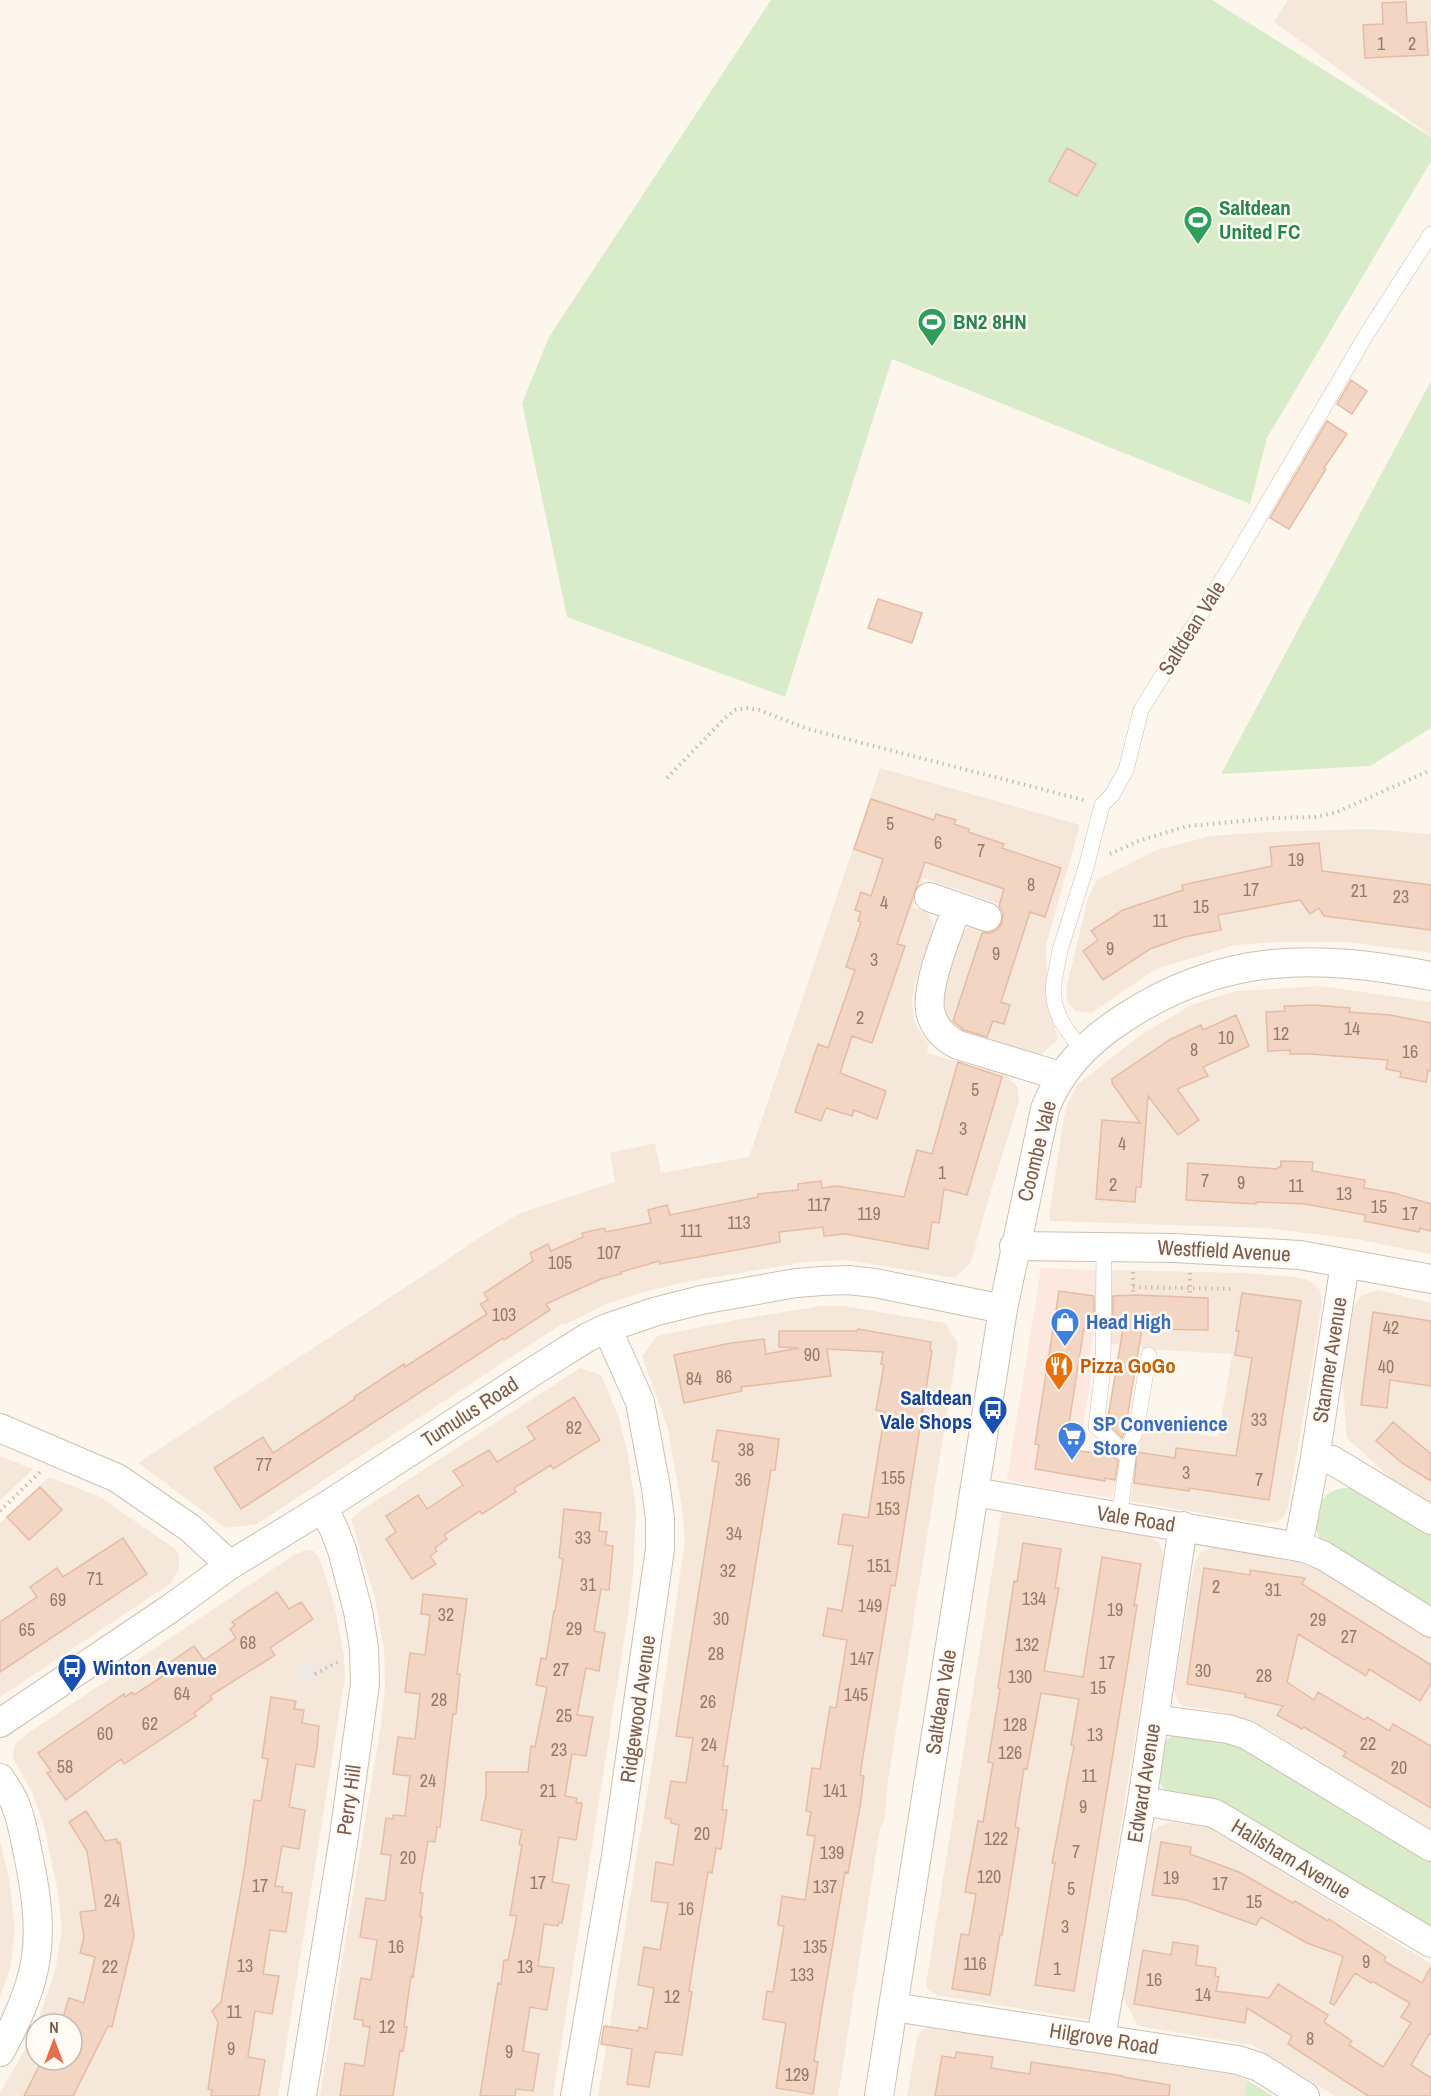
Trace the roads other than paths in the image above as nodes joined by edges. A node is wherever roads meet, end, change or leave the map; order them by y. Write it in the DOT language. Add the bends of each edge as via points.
graph roads {
  1 [pos="1431,234"];
  2 [pos="930,897"];
  3 [pos="957,907"];
  4 [pos="987,917"];
  5 [pos="1431,976"];
  6 [pos="1082,1051"];
  7 [pos="1060,1076"];
  8 [pos="1014,1246"];
  9 [pos="1104,1247"];
  10 [pos="1345,1263"];
  11 [pos="1431,1279"];
  12 [pos="1003,1309"];
  13 [pos="607,1328"];
  14 [pos="1149,1355"];
  15 [pos="0,1428"];
  16 [pos="1126,1453"];
  17 [pos="1315,1458"];
  18 [pos="974,1492"];
  19 [pos="323,1508"];
  20 [pos="1119,1516"];
  21 [pos="1431,1520"];
  22 [pos="1183,1526"];
  23 [pos="1298,1547"];
  24 [pos="230,1565"];
  25 [pos="1431,1623"];
  26 [pos="1154,1719"];
  27 [pos="0,1724"];
  28 [pos="0,1778"];
  29 [pos="1142,1802"];
  30 [pos="1431,1847"];
  31 [pos="1431,1943"];
  32 [pos="893,2007"];
  33 [pos="1101,2038"];
  34 [pos="0,2052"];
  35 [pos="302,2096"];
  36 [pos="575,2096"];
  37 [pos="879,2096"];
  38 [pos="1305,2096"];
  1 -- 6 [label="lane, Saltdean Vale" via="1141,710 1126,770 1102,805 1060,950 1053,989 1061,1021"];
  2 -- 3 [label="street"];
  3 -- 4 [label="street"];
  3 -- 7 [label="street" via="930,992 935,1024 958,1045"];
  5 -- 6 [label="street, Coombe Vale" via="1326,963 1290,962 1240,968 1196,980 1150,1001"];
  6 -- 7 [label="street, Coombe Vale"];
  7 -- 8 [label="street, Coombe Vale" via="1045,1109"];
  8 -- 9 [label="street, Westfield Avenue"];
  8 -- 12 [label="street, Coombe Vale"];
  9 -- 10 [label="street, Westfield Avenue" via="1236,1250"];
  9 -- 16 [label="lane" via="1103,1368 1096,1426"];
  10 -- 11 [label="street, Westfield Avenue"];
  10 -- 17 [label="street, Stanmer Avenue"];
  12 -- 13 [label="street, Tumulus Road" via="875,1283 822,1281 701,1300"];
  12 -- 18 [label="street, Saltdean Vale"];
  13 -- 19 [label="street, Tumulus Road"];
  13 -- 36 [label="street, Ridgewood Avenue" via="640,1402 657,1498 660,1549 616,1856"];
  14 -- 16 [label="lane" via="1136,1430"];
  15 -- 24 [label="street" via="117,1478 190,1528"];
  16 -- 20 [label="lane"];
  17 -- 21 [label="street" via="1332,1460"];
  17 -- 23 [label="street, Stanmer Avenue"];
  18 -- 20 [label="street, Vale Road"];
  18 -- 32 [label="street, Saltdean Vale"];
  19 -- 24 [label="street, Tumulus Road"];
  19 -- 35 [label="street, Perry Hill" via="342,1551 358,1611 365,1684"];
  20 -- 22 [label="street, Vale Road"];
  22 -- 23 [label="street, Vale Road"];
  22 -- 26 [label="street, Edward Avenue"];
  23 -- 25 [label="street" via="1324,1556"];
  24 -- 27 [label="street, Tumulus Road"];
  26 -- 29 [label="street, Edward Avenue"];
  26 -- 30 [label="street" via="1247,1735"];
  28 -- 34 [label="street" via="15,1803 23,1831 39,1929 28,1992"];
  29 -- 31 [label="street, Hailsham Avenue" via="1213,1813"];
  29 -- 33 [label="street, Edward Avenue"];
  32 -- 33 [label="street, Hilgrove Road"];
  32 -- 37 [label="street, Saltdean Vale"];
  33 -- 38 [label="street, Hilgrove Road" via="1238,2060 1259,2067"];
}
